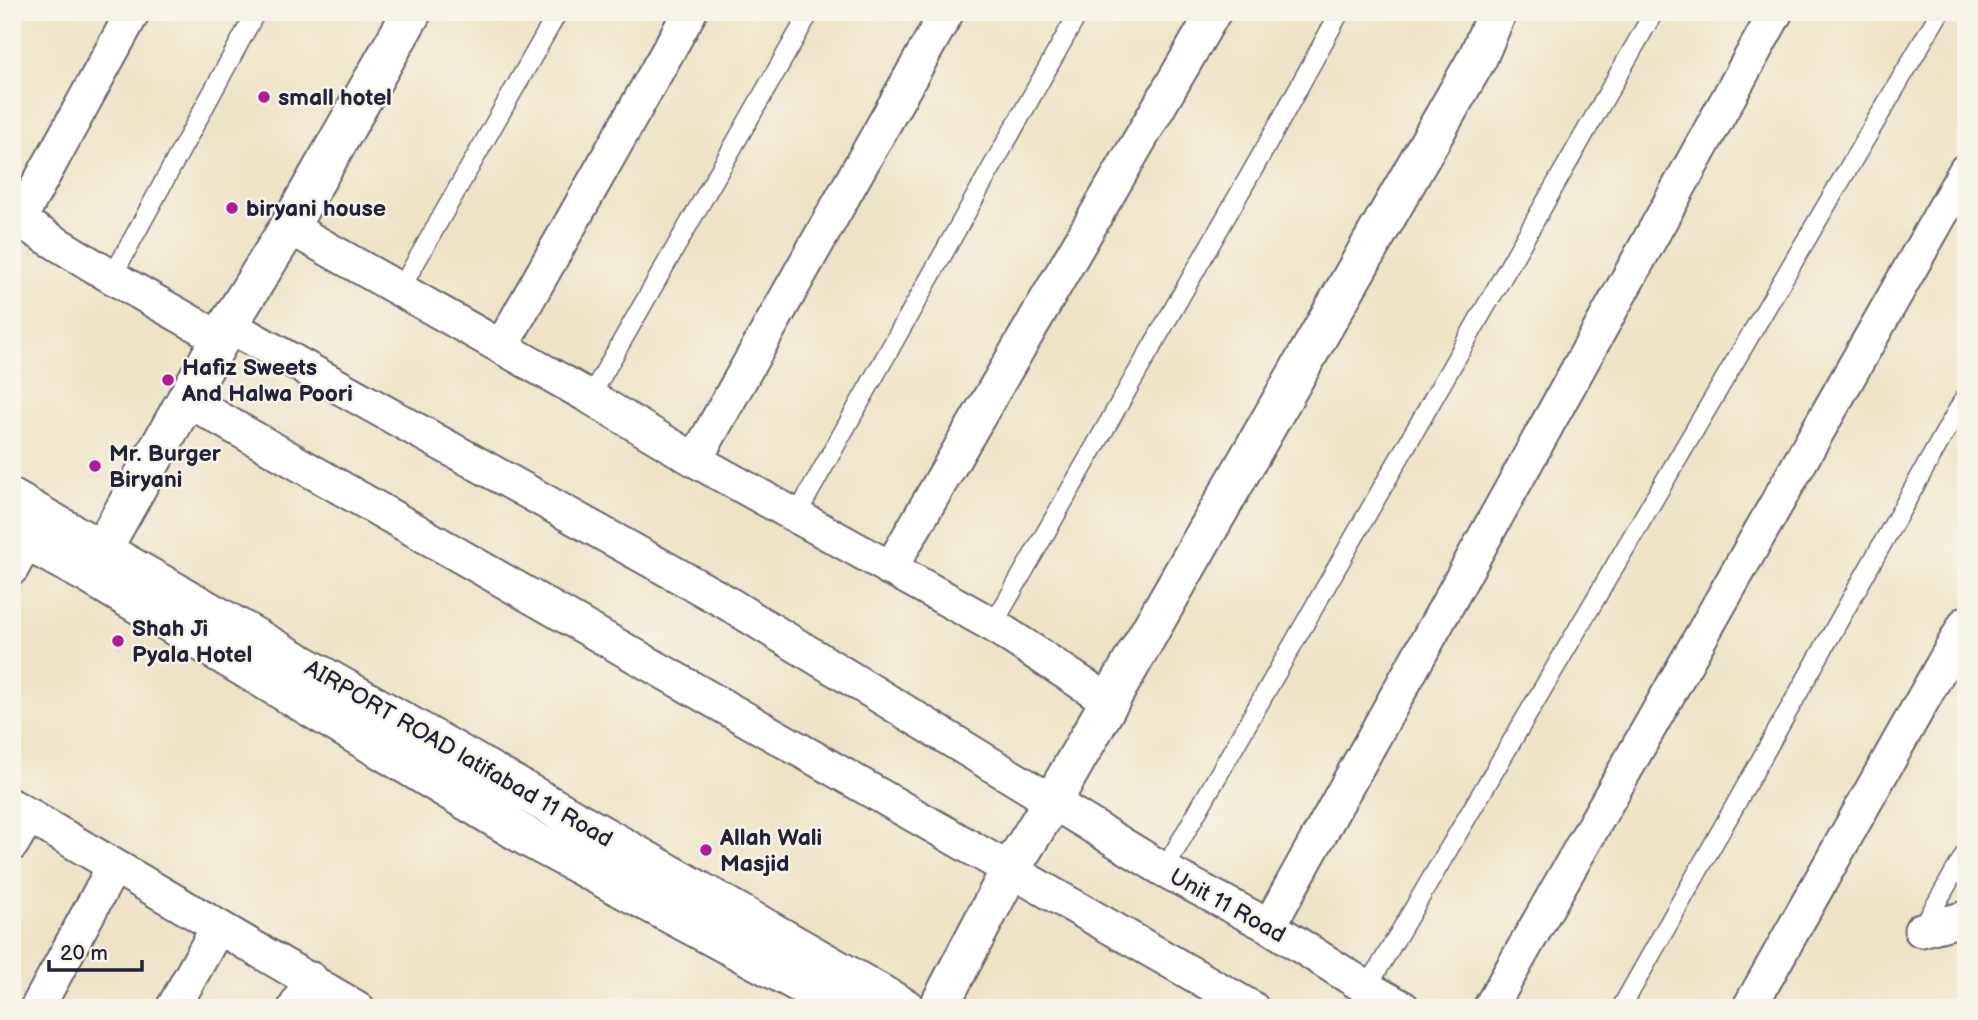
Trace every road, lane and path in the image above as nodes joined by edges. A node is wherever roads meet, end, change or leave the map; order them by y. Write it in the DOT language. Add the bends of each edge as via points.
graph roads {
  1 [pos="133,12"];
  2 [pos="256,12"];
  3 [pos="412,12"];
  4 [pos="558,12"];
  5 [pos="690,12"];
  6 [pos="810,12"];
  7 [pos="947,12"];
  8 [pos="1079,12"];
  9 [pos="1214,12"];
  10 [pos="1340,12"];
  11 [pos="1497,12"];
  12 [pos="1654,12"];
  13 [pos="1776,12"];
  14 [pos="1940,12"];
  15 [pos="1966,170"];
  16 [pos="15,218"];
  17 [pos="289,227"];
  18 [pos="112,277"];
  19 [pos="401,288"];
  20 [pos="224,332"];
  21 [pos="501,347"];
  22 [pos="1966,395"];
  23 [pos="590,397"];
  24 [pos="187,400"];
  25 [pos="695,460"];
  26 [pos="12,499"];
  27 [pos="796,516"];
  28 [pos="17,548"];
  29 [pos="96,562"];
  30 [pos="890,569"];
  31 [pos="1966,623"];
  32 [pos="993,625"];
  33 [pos="1109,701"];
  34 [pos="1052,802"];
  35 [pos="21,810"];
  36 [pos="12,844"];
  37 [pos="1966,852"];
  38 [pos="114,866"];
  39 [pos="1010,870"];
  40 [pos="1164,870"];
  41 [pos="1966,918"];
  42 [pos="1269,926"];
  43 [pos="218,927"];
  44 [pos="1921,930"];
  45 [pos="1367,988"];
  46 [pos="303,994"];
  47 [pos="37,1008"];
  48 [pos="173,1008"];
  49 [pos="357,1008"];
  50 [pos="846,1008"];
  51 [pos="905,1008"];
  52 [pos="938,1008"];
  53 [pos="1252,1008"];
  54 [pos="1403,1008"];
  55 [pos="1490,1008"];
  56 [pos="1621,1008"];
  57 [pos="1749,1008"];
  1 -- 16 [label="street"];
  2 -- 18 [label="lane"];
  3 -- 17 [label="street"];
  4 -- 19 [label="lane"];
  5 -- 21 [label="street"];
  6 -- 23 [label="lane"];
  7 -- 25 [label="street"];
  8 -- 27 [label="lane"];
  9 -- 30 [label="street"];
  10 -- 32 [label="lane"];
  11 -- 33 [label="street" via="1478,57"];
  12 -- 40 [label="lane"];
  13 -- 42 [label="street"];
  14 -- 45 [label="lane"];
  15 -- 55 [label="street"];
  16 -- 18 [label="street, Unit 11 Road"];
  17 -- 19 [label="street"];
  17 -- 20 [label="street"];
  18 -- 20 [label="street, Unit 11 Road"];
  19 -- 21 [label="street"];
  20 -- 24 [label="street"];
  20 -- 34 [label="street, Unit 11 Road" via="724,601"];
  21 -- 23 [label="street"];
  22 -- 56 [label="lane"];
  23 -- 25 [label="street"];
  24 -- 29 [label="street"];
  24 -- 39 [label="street"];
  25 -- 27 [label="street"];
  26 -- 29 [label="street, AIRPORT ROAD latifabad 11 Road"];
  27 -- 30 [label="street"];
  28 -- 29 [label="street, AIRPORT ROAD latifabad 11 Road"];
  29 -- 50 [label="street, AIRPORT ROAD latifabad 11 Road" via="529,838"];
  29 -- 51 [label="street, AIRPORT ROAD latifabad 11 Road"];
  30 -- 32 [label="street"];
  31 -- 57 [label="street"];
  32 -- 33 [label="street"];
  33 -- 34 [label="street"];
  34 -- 39 [label="street"];
  34 -- 40 [label="street, Unit 11 Road"];
  35 -- 36 [label="street"];
  35 -- 38 [label="street"];
  37 -- 44 [label="lane"];
  38 -- 43 [label="street"];
  38 -- 47 [label="street"];
  39 -- 52 [label="street"];
  39 -- 53 [label="street"];
  40 -- 42 [label="street, Unit 11 Road"];
  41 -- 44 [label="street"];
  42 -- 45 [label="street, Unit 11 Road"];
  43 -- 46 [label="street"];
  43 -- 48 [label="street"];
  45 -- 54 [label="street, Unit 11 Road"];
  46 -- 49 [label="street"];
}
